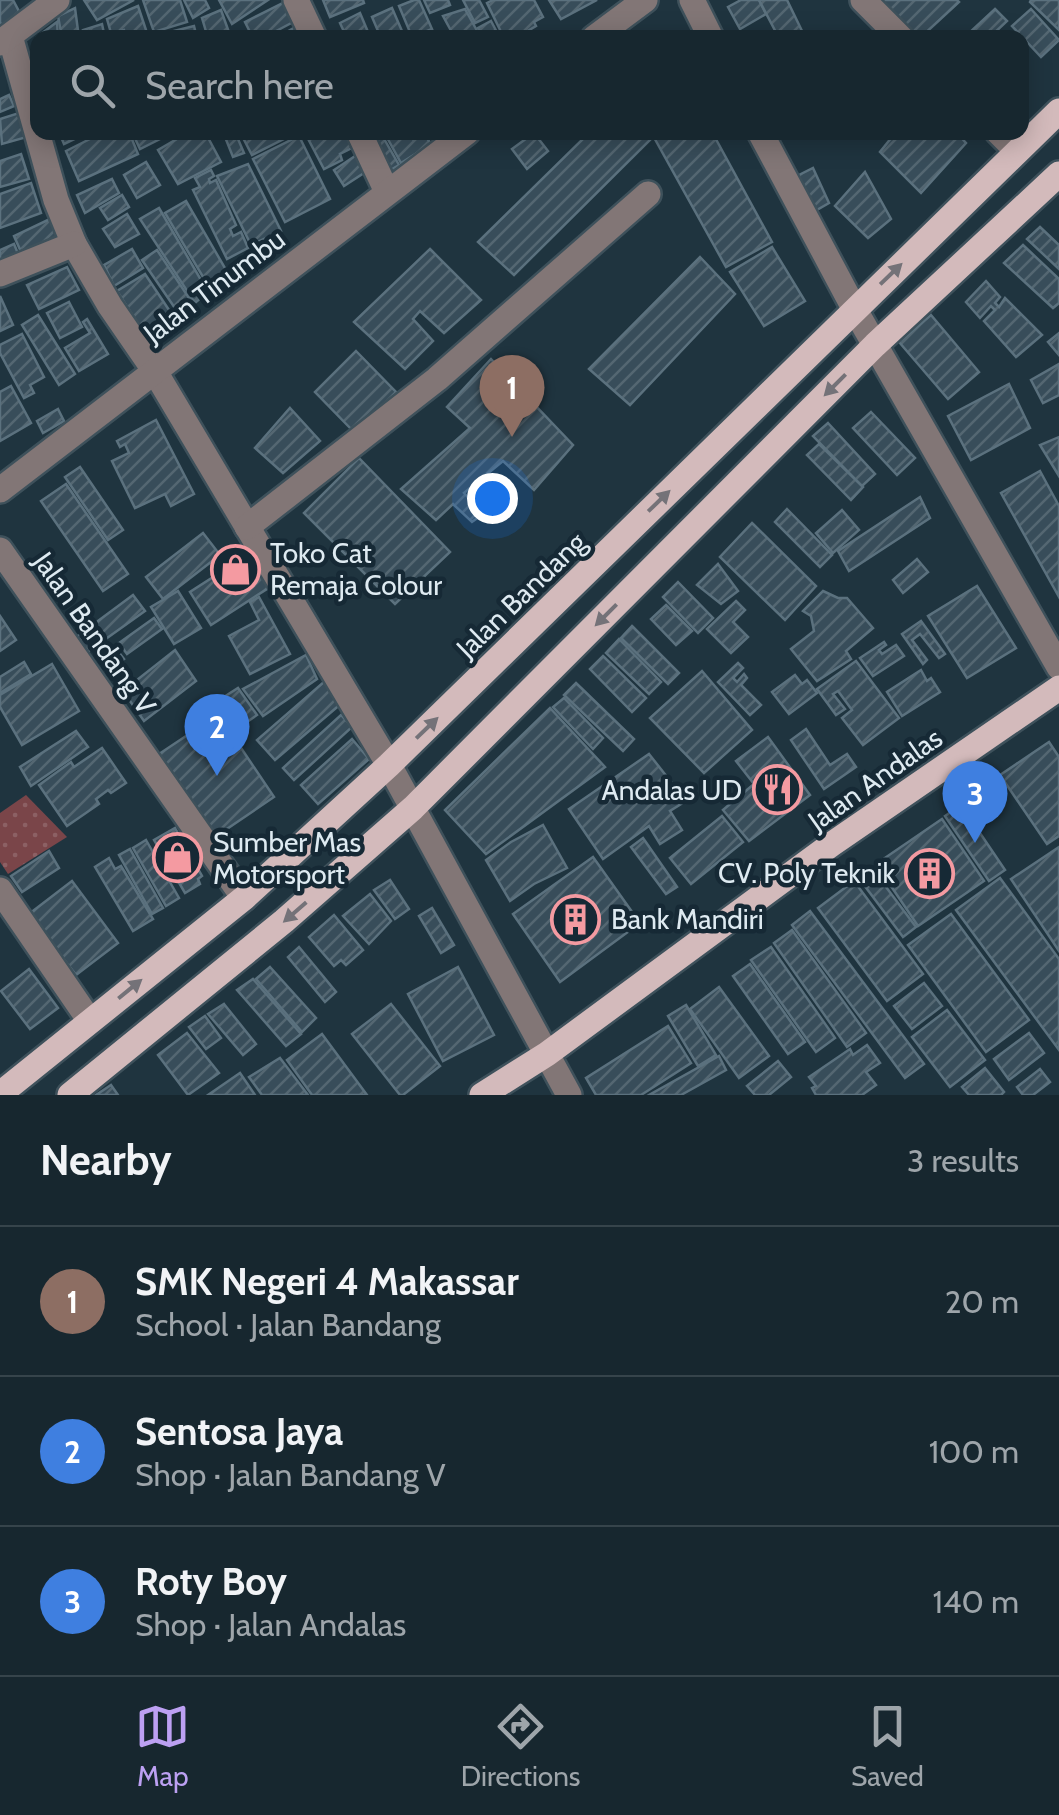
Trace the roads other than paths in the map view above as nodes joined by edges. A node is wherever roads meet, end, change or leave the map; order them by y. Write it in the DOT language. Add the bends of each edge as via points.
graph roads {
  1 [pos="57,0"];
  2 [pos="296,0"];
  3 [pos="644,0"];
  4 [pos="692,0"];
  5 [pos="863,0"];
  6 [pos="310,30"];
  7 [pos="605,30"];
  8 [pos="707,30"];
  9 [pos="893,30"];
  10 [pos="5,39"];
  11 [pos="1059,111"];
  12 [pos="30,118"];
  13 [pos="37,140"];
  14 [pos="363,140"];
  15 [pos="456,140"];
  16 [pos="764,140"];
  17 [pos="1006,140"];
  18 [pos="1029,140"];
  19 [pos="1029,140"];
  20 [pos="1017,151"];
  21 [pos="1059,174"];
  22 [pos="387,192"];
  23 [pos="648,194"];
  24 [pos="74,244"];
  25 [pos="0,274"];
  26 [pos="854,310"];
  27 [pos="874,345"];
  28 [pos="154,370"];
  29 [pos="0,490"];
  30 [pos="247,526"];
  31 [pos="0,550"];
  32 [pos="1059,667"];
  33 [pos="1059,688"];
  34 [pos="389,766"];
  35 [pos="413,808"];
  36 [pos="0,890"];
  37 [pos="244,898"];
  38 [pos="90,1021"];
  39 [pos="547,1054"];
  40 [pos="0,1094"];
  41 [pos="70,1095"];
  42 [pos="482,1095"];
  43 [pos="569,1095"];
  1 -- 10 [label="street"];
  2 -- 6 [label="street"];
  3 -- 7 [label="street"];
  4 -- 8 [label="street"];
  5 -- 9 [label="street"];
  10 -- 12 [label="street"];
  11 -- 19 [label="main road, Jalan Bandang"];
  13 -- 24 [label="street"];
  14 -- 22 [label="street"];
  15 -- 22 [label="street, Jalan Tinumbu"];
  16 -- 26 [label="street"];
  17 -- 20 [label="street"];
  18 -- 20 [label="main road, Jalan Bandang"];
  26 -- 20 [label="main road, Jalan Bandang, one-way"];
  21 -- 27 [label="main road"];
  22 -- 28 [label="street, Jalan Tinumbu"];
  23 -- 30 [label="street" via="437,379"];
  24 -- 25 [label="street"];
  24 -- 28 [label="street"];
  26 -- 27 [label="street"];
  34 -- 26 [label="main road, Jalan Bandang, one-way"];
  27 -- 32 [label="street"];
  27 -- 35 [label="main road, one-way"];
  28 -- 29 [label="street, Jalan Tinumbu"];
  28 -- 30 [label="street"];
  30 -- 34 [label="street"];
  31 -- 37 [label="street, Jalan Bandang V"];
  33 -- 39 [label="main road, Jalan Andalas" via="832,844"];
  34 -- 35 [label="street"];
  34 -- 37 [label="main road, Jalan Bandang"];
  35 -- 39 [label="street"];
  35 -- 41 [label="main road, one-way"];
  36 -- 38 [label="street"];
  38 -- 37 [label="main road, Jalan Bandang, one-way"];
  38 -- 40 [label="main road, Jalan Bandang"];
  39 -- 42 [label="main road, Jalan Andalas"];
  39 -- 43 [label="street"];
}
